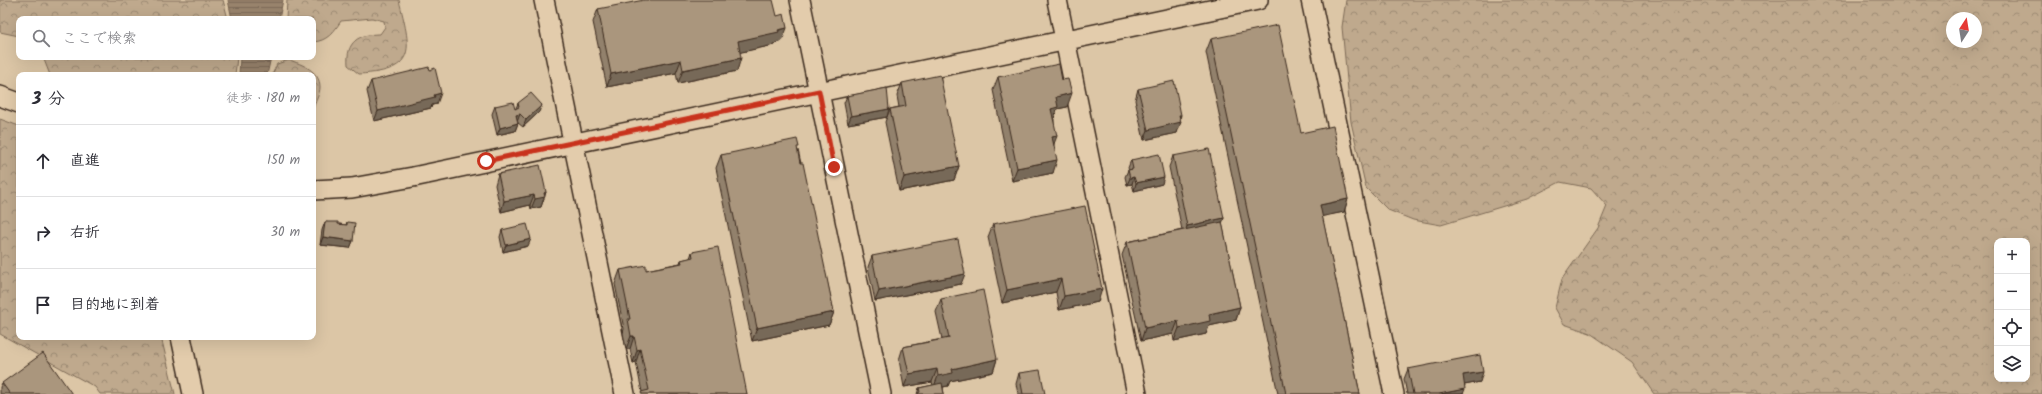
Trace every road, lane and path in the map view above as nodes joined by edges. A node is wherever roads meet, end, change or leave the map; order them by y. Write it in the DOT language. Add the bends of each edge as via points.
graph roads {
  1 [pos="544,0"];
  2 [pos="800,0"];
  3 [pos="1057,0"];
  4 [pos="1258,0"];
  5 [pos="1311,0"];
  6 [pos="1066,41"];
  7 [pos="819,91"];
  8 [pos="0,96"];
  9 [pos="16,102"];
  10 [pos="574,143"];
  11 [pos="316,190"];
  12 [pos="182,340"];
  13 [pos="193,394"];
  14 [pos="625,394"];
  15 [pos="881,394"];
  16 [pos="1137,394"];
  17 [pos="1394,394"];
  1 -- 10 [label="street"];
  2 -- 7 [label="street"];
  3 -- 6 [label="street"];
  4 -- 6 [label="street"];
  5 -- 17 [label="street"];
  6 -- 7 [label="street"];
  6 -- 16 [label="street"];
  7 -- 10 [label="street"];
  7 -- 15 [label="street"];
  8 -- 9 [label="street"];
  10 -- 11 [label="street" via="352,188"];
  10 -- 14 [label="street"];
  12 -- 13 [label="street"];
}
